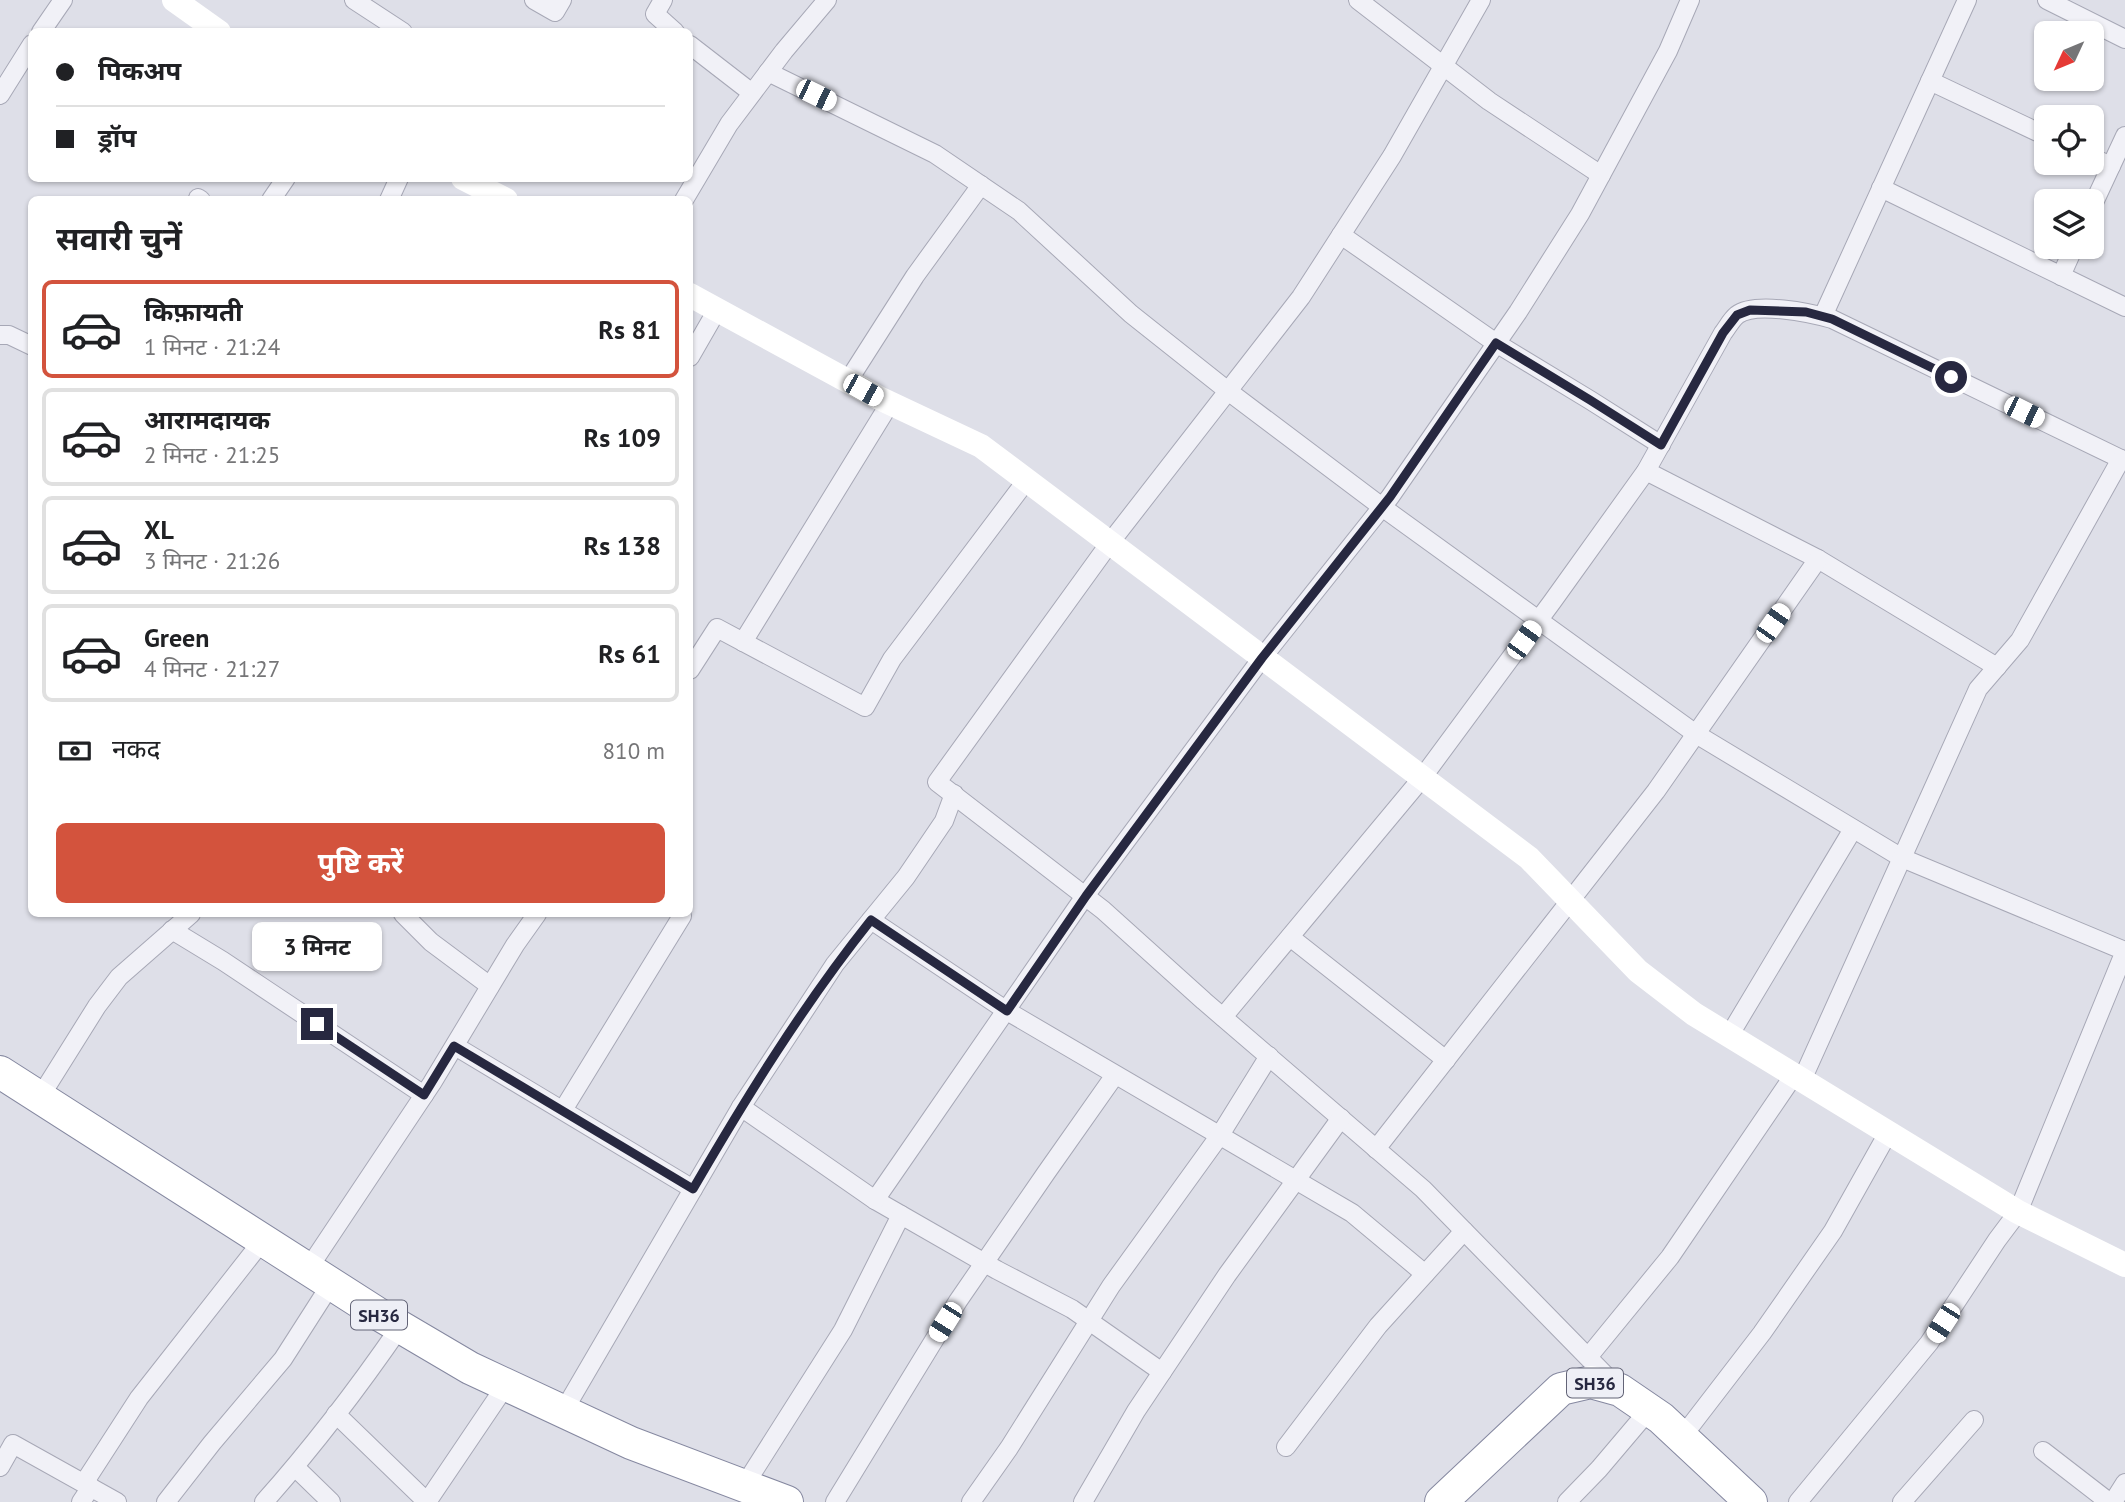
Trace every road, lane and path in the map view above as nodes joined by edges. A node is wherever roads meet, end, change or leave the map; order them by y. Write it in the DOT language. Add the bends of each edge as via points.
graph roads {
  1 [pos="64,0"];
  2 [pos="354,0"];
  3 [pos="534,0"];
  4 [pos="562,0"];
  5 [pos="663,0"];
  6 [pos="827,0"];
  7 [pos="1358,0"];
  8 [pos="1481,0"];
  9 [pos="1690,0"];
  10 [pos="1967,0"];
  11 [pos="2047,0"];
  12 [pos="186,3"];
  13 [pos="44,28"];
  14 [pos="214,28"];
  15 [pos="397,28"];
  16 [pos="671,28"];
  17 [pos="2125,39"];
  18 [pos="693,47"];
  19 [pos="28,50"];
  20 [pos="1443,66"];
  21 [pos="768,72"];
  22 [pos="1930,81"];
  23 [pos="752,93"];
  24 [pos="0,95"];
  25 [pos="2034,130"];
  26 [pos="2125,135"];
  27 [pos="2104,163"];
  28 [pos="2111,166"];
  29 [pos="1601,175"];
  30 [pos="693,176"];
  31 [pos="471,182"];
  32 [pos="981,185"];
  33 [pos="1881,188"];
  34 [pos="2100,189"];
  35 [pos="498,196"];
  36 [pos="1341,235"];
  37 [pos="2069,259"];
  38 [pos="2061,276"];
  39 [pos="693,297"];
  40 [pos="2125,307"];
  41 [pos="717,310"];
  42 [pos="1823,316"];
  43 [pos="0,335"];
  44 [pos="1496,343"];
  45 [pos="28,344"];
  46 [pos="693,352"];
  47 [pos="848,381"];
  48 [pos="1228,391"];
  49 [pos="890,403"];
  50 [pos="1661,445"];
  51 [pos="2123,460"];
  52 [pos="1646,471"];
  53 [pos="1026,481"];
  54 [pos="1382,507"];
  55 [pos="1109,544"];
  56 [pos="1818,559"];
  57 [pos="1539,620"];
  58 [pos="743,642"];
  59 [pos="1262,658"];
  60 [pos="693,665"];
  61 [pos="1997,667"];
  62 [pos="1696,734"];
  63 [pos="1422,778"];
  64 [pos="954,794"];
  65 [pos="1853,829"];
  66 [pos="1902,858"];
  67 [pos="1086,896"];
  68 [pos="1571,901"];
  69 [pos="187,917"];
  70 [pos="407,917"];
  71 [pos="535,917"];
  72 [pos="681,917"];
  73 [pos="871,920"];
  74 [pos="172,930"];
  75 [pos="1290,937"];
  76 [pos="490,986"];
  77 [pos="1007,1011"];
  78 [pos="1223,1017"];
  79 [pos="1729,1036"];
  80 [pos="454,1046"];
  81 [pos="1269,1056"];
  82 [pos="1446,1060"];
  83 [pos="0,1072"];
  84 [pos="1115,1075"];
  85 [pos="1798,1077"];
  86 [pos="424,1095"];
  87 [pos="40,1097"];
  88 [pos="741,1107"];
  89 [pos="563,1110"];
  90 [pos="1341,1118"];
  91 [pos="1888,1133"];
  92 [pos="1220,1135"];
  93 [pos="1376,1149"];
  94 [pos="1296,1179"];
  95 [pos="693,1189"];
  96 [pos="875,1200"];
  97 [pos="2018,1212"];
  98 [pos="901,1215"];
  99 [pos="1464,1231"];
  100 [pos="263,1240"];
  101 [pos="984,1263"];
  102 [pos="2125,1265"];
  103 [pos="1425,1274"];
  104 [pos="320,1277"];
  105 [pos="1089,1321"];
  106 [pos="400,1327"];
  107 [pos="1589,1356"];
  108 [pos="1162,1372"];
  109 [pos="506,1385"];
  110 [pos="1620,1390"];
  111 [pos="1649,1409"];
  112 [pos="563,1412"];
  113 [pos="336,1414"];
  114 [pos="1974,1420"];
  115 [pos="1682,1437"];
  116 [pos="1286,1447"];
  117 [pos="2043,1451"];
  118 [pos="0,1467"];
  119 [pos="295,1467"];
  120 [pos="2125,1483"];
  121 [pos="739,1489"];
  122 [pos="85,1490"];
  123 [pos="1743,1499"];
  124 [pos="117,1502"];
  125 [pos="166,1502"];
  126 [pos="264,1502"];
  127 [pos="331,1502"];
  128 [pos="787,1502"];
  129 [pos="835,1502"];
  130 [pos="971,1502"];
  131 [pos="1083,1502"];
  132 [pos="1441,1502"];
  133 [pos="1567,1502"];
  134 [pos="1798,1502"];
  135 [pos="1902,1502"];
  136 [pos="2111,1502"];
  1 -- 13 [label="street"];
  2 -- 15 [label="street"];
  3 -- 4 [label="street" via="555,12"];
  5 -- 16 [label="street" via="655,14"];
  6 -- 21 [label="street"];
  7 -- 20 [label="street"];
  8 -- 20 [label="street"];
  9 -- 29 [label="street" via="1668,51"];
  10 -- 22 [label="street"];
  11 -- 17 [label="street"];
  12 -- 14 [label="street"];
  18 -- 23 [label="street"];
  19 -- 24 [label="street"];
  20 -- 29 [label="street"];
  20 -- 36 [label="street"];
  21 -- 23 [label="street"];
  21 -- 32 [label="street" via="935,154"];
  22 -- 25 [label="street"];
  22 -- 33 [label="street"];
  23 -- 30 [label="street"];
  26 -- 28 [label="street"];
  27 -- 28 [label="street"];
  28 -- 34 [label="street"];
  29 -- 44 [label="street"];
  31 -- 35 [label="street"];
  32 -- 47 [label="street" via="915,276"];
  32 -- 48 [label="street" via="1019,211 1131,314"];
  33 -- 38 [label="street"];
  33 -- 42 [label="street"];
  36 -- 44 [label="street"];
  36 -- 48 [label="street" via="1301,298"];
  37 -- 38 [label="street"];
  38 -- 40 [label="street"];
  39 -- 41 [label="street"];
  41 -- 46 [label="street"];
  41 -- 47 [label="street"];
  42 -- 50 [label="street" via="1777,309 1737,315"];
  42 -- 51 [label="street"];
  43 -- 45 [label="street"];
  44 -- 50 [label="street"];
  44 -- 54 [label="street"];
  47 -- 49 [label="street"];
  48 -- 54 [label="street"];
  48 -- 55 [label="street"];
  49 -- 53 [label="street" via="981,446"];
  49 -- 58 [label="street"];
  50 -- 52 [label="street"];
  51 -- 61 [label="street" via="2020,640"];
  52 -- 56 [label="street"];
  52 -- 57 [label="street"];
  53 -- 55 [label="street"];
  53 -- 58 [label="street" via="892,659 865,707"];
  54 -- 57 [label="street"];
  54 -- 59 [label="street"];
  55 -- 59 [label="street"];
  55 -- 64 [label="street" via="937,782"];
  56 -- 61 [label="street"];
  56 -- 62 [label="street"];
  57 -- 62 [label="street"];
  57 -- 63 [label="street"];
  58 -- 60 [label="street" via="717,628"];
  59 -- 63 [label="street"];
  59 -- 67 [label="street"];
  61 -- 66 [label="street" via="1978,689"];
  62 -- 65 [label="street"];
  62 -- 68 [label="street"];
  63 -- 68 [label="street" via="1529,858"];
  63 -- 75 [label="street"];
  64 -- 67 [label="street"];
  64 -- 73 [label="street" via="944,821"];
  65 -- 66 [label="street"];
  65 -- 79 [label="street"];
  66 -- 85 [label="street"];
  66 -- 97 [label="street" via="2125,951"];
  67 -- 77 [label="street"];
  67 -- 78 [label="street"];
  68 -- 79 [label="street" via="1639,971"];
  68 -- 82 [label="street"];
  69 -- 74 [label="street"];
  70 -- 76 [label="street" via="431,942"];
  71 -- 76 [label="street"];
  72 -- 89 [label="street"];
  73 -- 77 [label="street"];
  73 -- 88 [label="street" via="835,964"];
  74 -- 86 [label="street"];
  74 -- 87 [label="street" via="119,978"];
  75 -- 78 [label="street"];
  75 -- 82 [label="street"];
  76 -- 80 [label="street"];
  77 -- 84 [label="street"];
  77 -- 96 [label="street"];
  78 -- 81 [label="street"];
  79 -- 85 [label="street"];
  80 -- 86 [label="street"];
  80 -- 89 [label="street"];
  81 -- 90 [label="street"];
  81 -- 92 [label="street"];
  82 -- 93 [label="street"];
  83 -- 87 [label="highway, SH36"];
  84 -- 92 [label="street"];
  84 -- 101 [label="street"];
  85 -- 91 [label="street"];
  85 -- 107 [label="street" via="1670,1258"];
  86 -- 104 [label="street"];
  87 -- 100 [label="highway, SH36"];
  88 -- 95 [label="street"];
  88 -- 96 [label="street"];
  89 -- 95 [label="street"];
  90 -- 93 [label="street"];
  90 -- 94 [label="street"];
  91 -- 97 [label="street"];
  91 -- 115 [label="street" via="1833,1231 1762,1334"];
  92 -- 94 [label="street"];
  92 -- 105 [label="street"];
  93 -- 99 [label="street"];
  94 -- 103 [label="street" via="1352,1213"];
  94 -- 108 [label="street"];
  95 -- 112 [label="street"];
  96 -- 98 [label="street"];
  97 -- 102 [label="street"];
  97 -- 134 [label="street" via="1929,1343"];
  98 -- 101 [label="street"];
  98 -- 121 [label="street" via="843,1330"];
  99 -- 103 [label="street"];
  99 -- 107 [label="street"];
  100 -- 104 [label="highway, SH36"];
  100 -- 122 [label="street" via="139,1398"];
  101 -- 105 [label="street"];
  101 -- 129 [label="street"];
  103 -- 116 [label="street" via="1378,1326"];
  104 -- 106 [label="highway, SH36"];
  104 -- 125 [label="street" via="283,1359"];
  105 -- 108 [label="street"];
  105 -- 130 [label="street"];
  106 -- 109 [label="highway, SH36"];
  106 -- 113 [label="street"];
  107 -- 110 [label="street"];
  108 -- 131 [label="street"];
  109 -- 112 [label="highway, SH36"];
  109 -- 113 [label="street" via="427,1502"];
  110 -- 111 [label="highway, SH36"];
  110 -- 132 [label="highway, SH36" via="1591,1382 1561,1389"];
  111 -- 115 [label="highway, SH36"];
  111 -- 133 [label="street"];
  112 -- 121 [label="highway, SH36"];
  113 -- 119 [label="street"];
  114 -- 135 [label="street"];
  115 -- 123 [label="highway, SH36"];
  117 -- 136 [label="street"];
  118 -- 122 [label="street" via="13,1444"];
  119 -- 126 [label="street"];
  119 -- 127 [label="street"];
  120 -- 136 [label="street"];
  121 -- 128 [label="highway, SH36"];
  122 -- 124 [label="street"];
}
